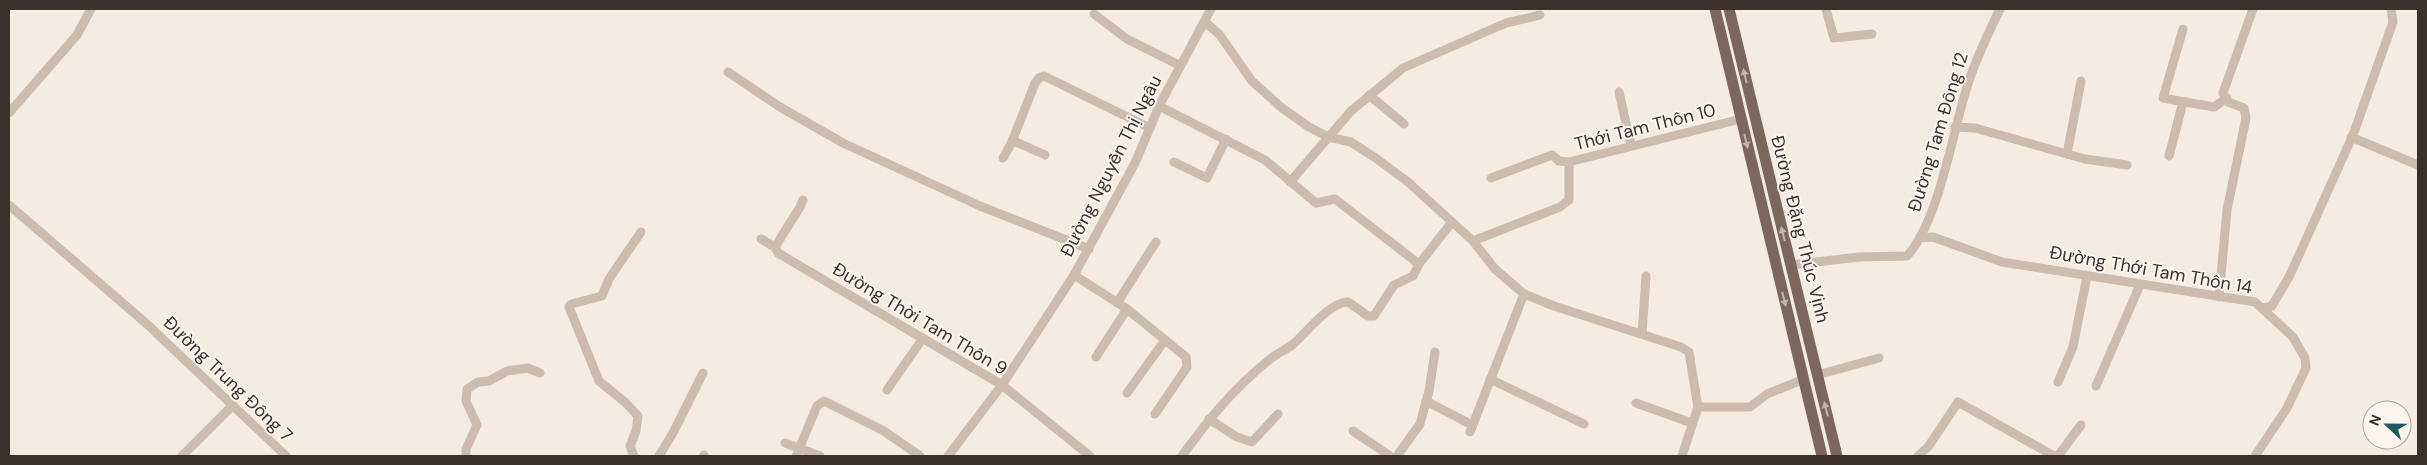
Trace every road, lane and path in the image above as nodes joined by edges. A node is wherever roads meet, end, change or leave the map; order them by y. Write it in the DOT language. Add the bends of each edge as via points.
graph roads {
  1 [pos="90,9"];
  2 [pos="1211,9"];
  3 [pos="1715,9"];
  4 [pos="1729,9"];
  5 [pos="1826,9"];
  6 [pos="2000,9"];
  7 [pos="2253,9"];
  8 [pos="2391,9"];
  9 [pos="1094,14"];
  10 [pos="1540,15"];
  11 [pos="1205,22"];
  12 [pos="2183,29"];
  13 [pos="1872,34"];
  14 [pos="1179,65"];
  15 [pos="728,72"];
  16 [pos="2081,81"];
  17 [pos="1619,92"];
  18 [pos="1369,95"];
  19 [pos="2226,98"];
  20 [pos="2183,102"];
  21 [pos="1159,106"];
  22 [pos="9,113"];
  23 [pos="1741,119"];
  24 [pos="1404,124"];
  25 [pos="1955,127"];
  26 [pos="1150,128"];
  27 [pos="1328,137"];
  28 [pos="2352,137"];
  29 [pos="1226,139"];
  30 [pos="1012,140"];
  31 [pos="1631,146"];
  32 [pos="2067,154"];
  33 [pos="1045,155"];
  34 [pos="2170,156"];
  35 [pos="1003,158"];
  36 [pos="1174,162"];
  37 [pos="1569,162"];
  38 [pos="2127,165"];
  39 [pos="2418,165"];
  40 [pos="1491,178"];
  41 [pos="1290,182"];
  42 [pos="802,200"];
  43 [pos="9,205"];
  44 [pos="1452,222"];
  45 [pos="641,232"];
  46 [pos="1920,238"];
  47 [pos="761,239"];
  48 [pos="1473,241"];
  49 [pos="1156,242"];
  50 [pos="775,247"];
  51 [pos="1089,249"];
  52 [pos="1419,264"];
  53 [pos="1790,265"];
  54 [pos="1074,275"];
  55 [pos="1646,276"];
  56 [pos="2087,276"];
  57 [pos="2140,284"];
  58 [pos="1524,294"];
  59 [pos="2219,296"];
  60 [pos="1117,303"];
  61 [pos="2263,308"];
  62 [pos="1127,309"];
  63 [pos="1642,334"];
  64 [pos="923,338"];
  65 [pos="1165,340"];
  66 [pos="1435,352"];
  67 [pos="1096,357"];
  68 [pos="1879,358"];
  69 [pos="540,373"];
  70 [pos="703,373"];
  71 [pos="1817,375"];
  72 [pos="1490,379"];
  73 [pos="1804,379"];
  74 [pos="2058,382"];
  75 [pos="1002,385"];
  76 [pos="2096,386"];
  77 [pos="887,390"];
  78 [pos="1127,393"];
  79 [pos="1426,401"];
  80 [pos="1636,402"];
  81 [pos="233,405"];
  82 [pos="1698,406"];
  83 [pos="1155,414"];
  84 [pos="1278,414"];
  85 [pos="1209,419"];
  86 [pos="1692,423"];
  87 [pos="1584,424"];
  88 [pos="2082,425"];
  89 [pos="1354,431"];
  90 [pos="785,443"];
  91 [pos="798,452"];
  92 [pos="182,456"];
  93 [pos="286,456"];
  94 [pos="466,456"];
  95 [pos="634,456"];
  96 [pos="659,456"];
  97 [pos="820,456"];
  98 [pos="920,456"];
  99 [pos="948,456"];
  100 [pos="1090,456"];
  101 [pos="1182,456"];
  102 [pos="1390,456"];
  103 [pos="1397,456"];
  104 [pos="1682,456"];
  105 [pos="1822,456"];
  106 [pos="1837,456"];
  107 [pos="1918,456"];
  108 [pos="2054,456"];
  109 [pos="2058,456"];
  110 [pos="2255,456"];
  1 -- 22 [label="street" via="77,35"];
  2 -- 11 [label="street, Đường Nguyễn Thị Ngâu"];
  3 -- 23 [label="main road, Đường Đặng Thúc Vịnh"];
  53 -- 4 [label="main road, Đường Đặng Thúc Vịnh, one-way"];
  5 -- 13 [label="street" via="1834,38"];
  6 -- 25 [label="street, Đường Tam Đông 12" via="1976,60"];
  7 -- 19 [label="street" via="2223,93"];
  8 -- 28 [label="street" via="2393,22"];
  9 -- 14 [label="street" via="1127,39"];
  10 -- 18 [label="street" via="1506,23 1403,68"];
  11 -- 14 [label="street, Đường Nguyễn Thị Ngâu"];
  11 -- 27 [label="street" via="1219,34 1252,80 1282,108 1309,128"];
  12 -- 20 [label="street" via="2163,98"];
  14 -- 21 [label="street, Đường Nguyễn Thị Ngâu"];
  15 -- 51 [label="street" via="843,143 980,206"];
  16 -- 32 [label="street"];
  17 -- 31 [label="street"];
  18 -- 24 [label="street"];
  18 -- 27 [label="street"];
  19 -- 20 [label="street" via="2214,107"];
  19 -- 59 [label="street" via="2228,102 2244,108 2246,118 2227,210"];
  20 -- 34 [label="street"];
  21 -- 26 [label="street, Đường Nguyễn Thị Ngâu"];
  21 -- 29 [label="street"];
  23 -- 31 [label="street, Thới Tam Thôn 10"];
  23 -- 73 [label="main road, Đường Đặng Thúc Vịnh, one-way"];
  25 -- 32 [label="street" via="1975,128"];
  25 -- 46 [label="street, Đường Tam Đông 12" via="1930,215"];
  26 -- 30 [label="street" via="1044,76 1035,83"];
  26 -- 51 [label="street, Đường Nguyễn Thị Ngâu"];
  27 -- 41 [label="street"];
  27 -- 44 [label="street" via="1352,142 1377,159"];
  28 -- 39 [label="street"];
  28 -- 61 [label="street" via="2290,275 2272,306"];
  29 -- 36 [label="street" via="1207,178"];
  29 -- 41 [label="street" via="1265,160"];
  30 -- 33 [label="street"];
  30 -- 35 [label="street"];
  31 -- 37 [label="street, Thới Tam Thôn 10"];
  32 -- 38 [label="street"];
  37 -- 40 [label="street" via="1559,161 1552,155"];
  37 -- 48 [label="street, Thới Tam Thôn 10" via="1569,200 1560,207"];
  41 -- 52 [label="street" via="1316,203 1335,199"];
  42 -- 50 [label="street"];
  43 -- 81 [label="street, Đường Trung Đông 7" via="148,325"];
  44 -- 48 [label="street"];
  44 -- 52 [label="street"];
  45 -- 95 [label="street" via="609,279 602,296 569,307 599,381 638,416 630,446"];
  46 -- 53 [label="street, Đường Tam Đông 12" via="1907,256 1860,257"];
  46 -- 56 [label="street, Đường Thới Tam Thôn 14" via="1933,236 2002,262"];
  47 -- 50 [label="street, Đường Thời Tam Thôn 9"];
  48 -- 58 [label="street" via="1494,269"];
  49 -- 60 [label="street"];
  50 -- 64 [label="street, Đường Thời Tam Thôn 9" via="789,260"];
  51 -- 54 [label="street, Đường Nguyễn Thị Ngâu"];
  52 -- 85 [label="street" via="1414,276 1394,284 1371,318 1348,302 1337,303 1292,345 1270,359 1236,389"];
  53 -- 71 [label="main road, Đường Đặng Thúc Vịnh"];
  54 -- 60 [label="street"];
  54 -- 75 [label="street, Đường Nguyễn Thị Ngâu"];
  55 -- 63 [label="street"];
  56 -- 57 [label="street, Đường Thới Tam Thôn 14"];
  56 -- 74 [label="street" via="2073,347"];
  57 -- 59 [label="street, Đường Thới Tam Thôn 14"];
  57 -- 76 [label="street"];
  58 -- 63 [label="street"];
  58 -- 72 [label="street"];
  59 -- 61 [label="street, Đường Thới Tam Thôn 14" via="2255,302"];
  60 -- 62 [label="street"];
  61 -- 110 [label="street, Đường Thới Tam Thôn 14" via="2293,337 2305,358 2306,368 2287,408"];
  62 -- 65 [label="street"];
  62 -- 67 [label="street"];
  63 -- 82 [label="street" via="1689,352"];
  64 -- 75 [label="street, Đường Thời Tam Thôn 9"];
  64 -- 77 [label="street"];
  65 -- 78 [label="street"];
  65 -- 83 [label="street" via="1186,357 1187,367"];
  66 -- 79 [label="street"];
  68 -- 71 [label="street"];
  69 -- 94 [label="street" via="528,368 506,371 467,389 466,401 477,425"];
  70 -- 96 [label="street"];
  106 -- 71 [label="main road, Đường Đặng Thúc Vịnh, one-way"];
  72 -- 79 [label="street" via="1471,428"];
  72 -- 87 [label="street"];
  73 -- 82 [label="street" via="1768,394 1750,407"];
  73 -- 105 [label="main road, Đường Đặng Thúc Vịnh"];
  75 -- 99 [label="street, Đường Nguyễn Thị Ngâu"];
  75 -- 100 [label="street, Đường Thời Tam Thôn 9"];
  79 -- 103 [label="street" via="1420,424"];
  80 -- 86 [label="street"];
  81 -- 92 [label="street"];
  81 -- 93 [label="street, Đường Trung Đông 7"];
  82 -- 86 [label="street"];
  84 -- 85 [label="street" via="1252,442 1237,437"];
  85 -- 101 [label="street"];
  86 -- 104 [label="street"];
  88 -- 109 [label="street"];
  89 -- 102 [label="street"];
  90 -- 91 [label="street"];
  91 -- 97 [label="street"];
  91 -- 98 [label="street" via="817,406 824,401 884,431"];
  107 -- 108 [label="street" via="1928,447 1958,402"];
}
